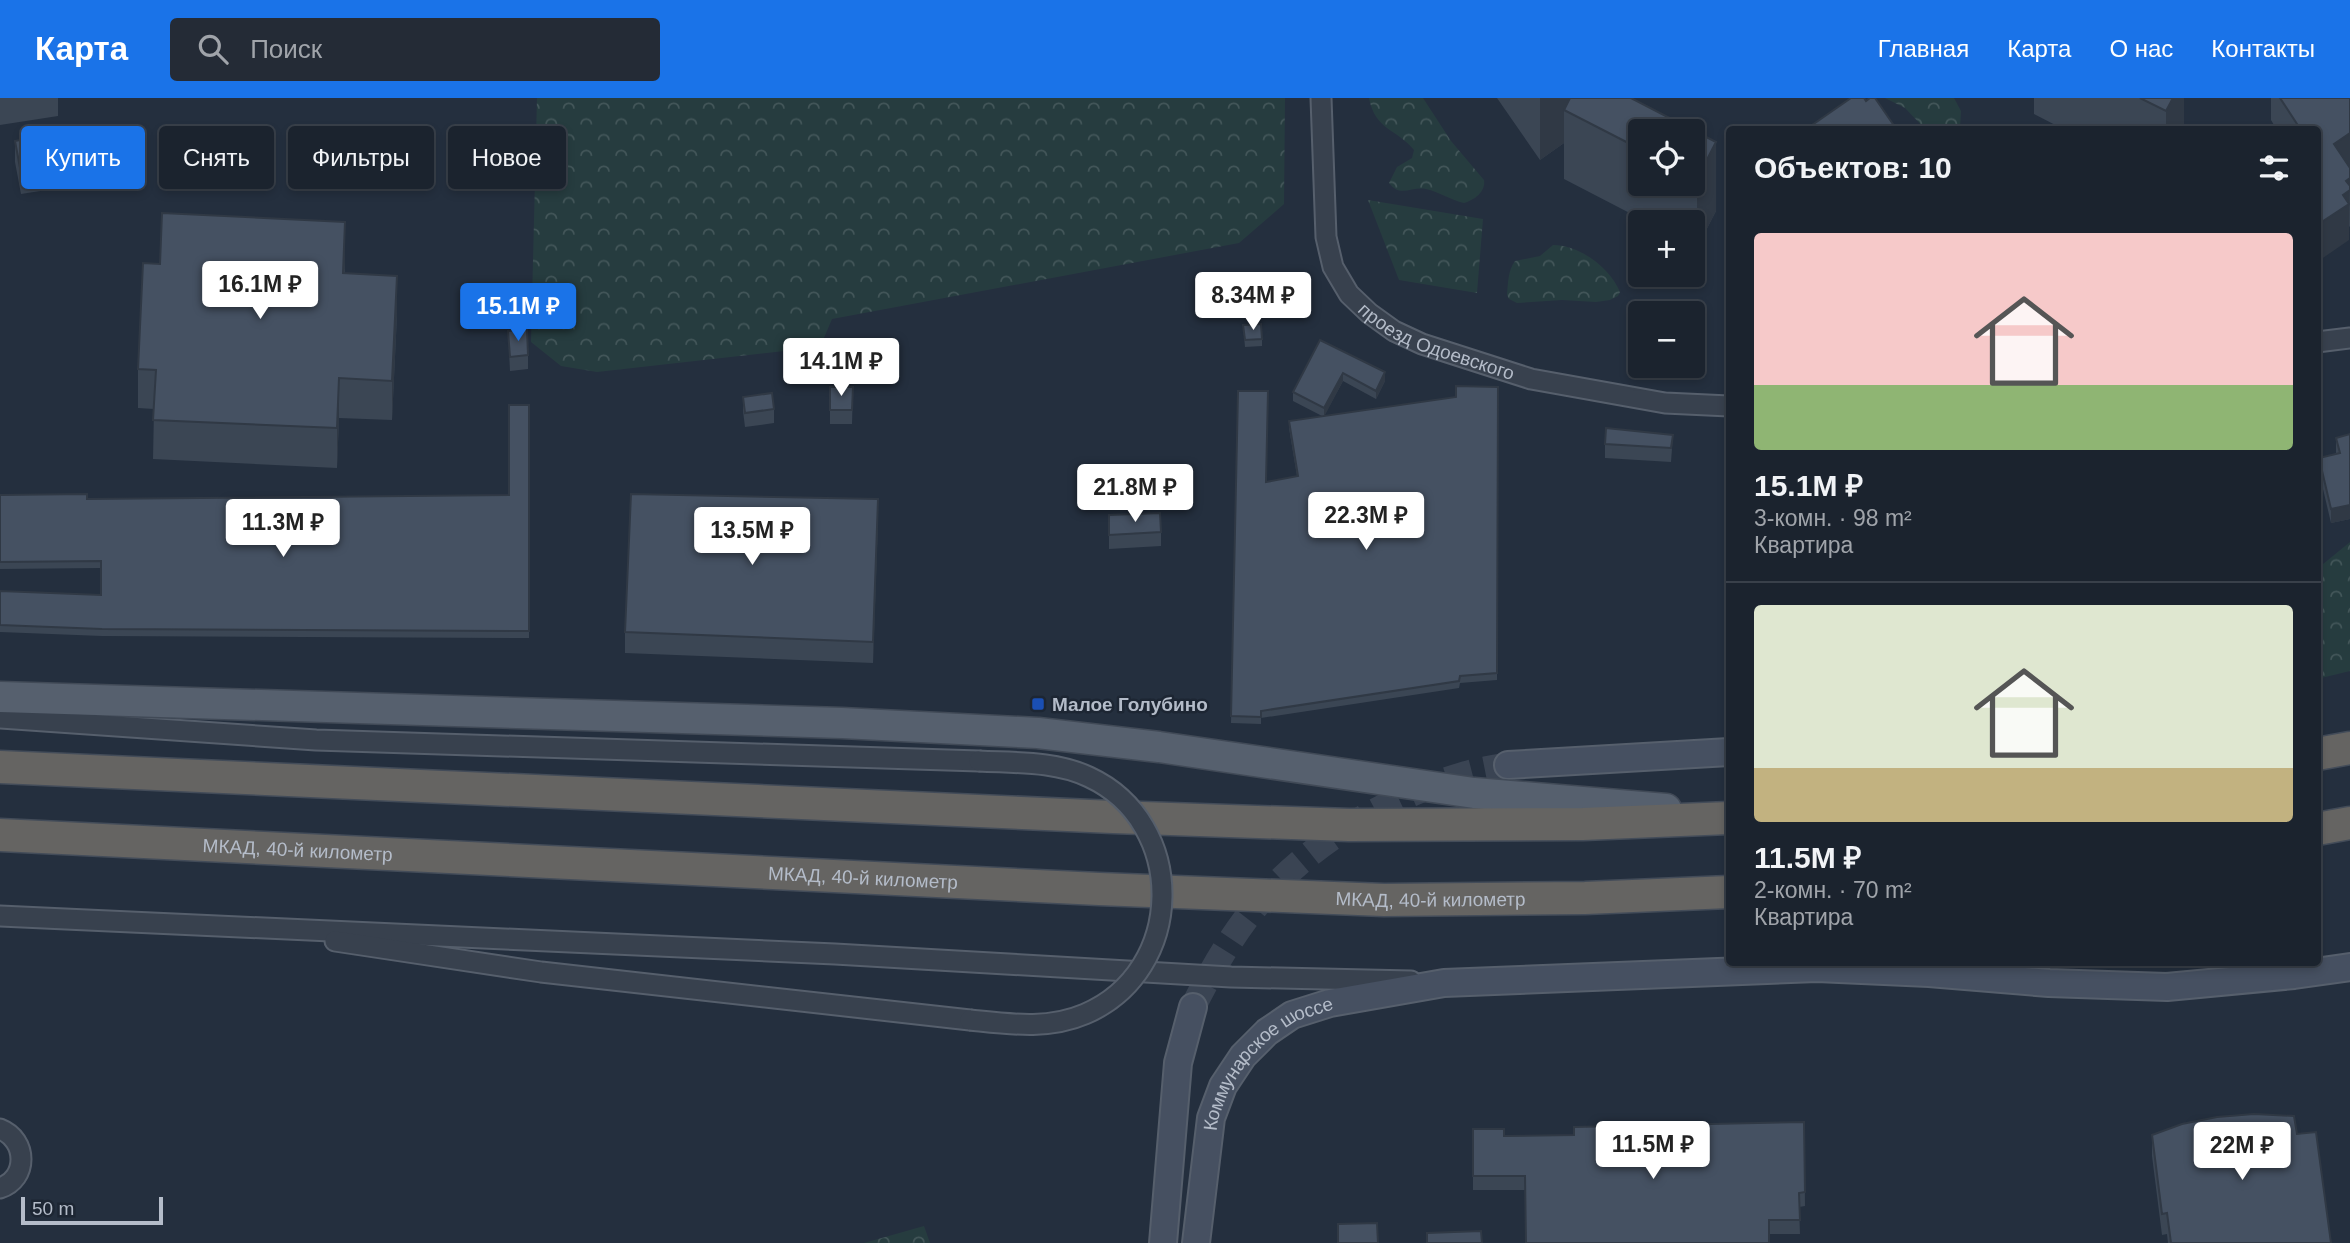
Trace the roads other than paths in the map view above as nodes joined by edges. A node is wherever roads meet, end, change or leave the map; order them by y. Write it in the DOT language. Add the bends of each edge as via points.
graph roads {
  1 [pos="1321,98"];
  2 [pos="2350,338"];
  3 [pos="2321,342"];
  4 [pos="1726,406"];
  5 [pos="0,697"];
  6 [pos="0,718"];
  7 [pos="2350,748"];
  8 [pos="1726,752"];
  9 [pos="2321,753"];
  10 [pos="0,765"];
  11 [pos="1508,765"];
  12 [pos="1726,816"];
  13 [pos="1726,816"];
  14 [pos="2350,823"];
  15 [pos="2321,828"];
  16 [pos="0,835"];
  17 [pos="1726,892"];
  18 [pos="0,916"];
  19 [pos="230,926"];
  20 [pos="2350,967"];
  21 [pos="1444,983"];
  22 [pos="1193,1007"];
  23 [pos="0,1129"];
  24 [pos="1,1192"];
  25 [pos="1163,1243"];
  26 [pos="1196,1243"];
  1 -- 4 [label="street, проезд Одоевского" via="1326,237 1333,267 1349,294 1369,313 1422,344 1531,379 1665,403"];
  2 -- 3 [label="street"];
  5 -- 12 [label="main road" via="1038,733 1474,793"];
  6 -- 19 [label="street, bridge" via="316,740 1045,764 1089,777 1126,803 1152,841 1161,873 1163,907 1150,951 1124,988 1086,1013 1042,1025 541,972"];
  7 -- 9 [label="highway"];
  8 -- 11 [label="main road"];
  10 -- 13 [label="highway" via="1335,825 1583,824"];
  14 -- 15 [label="highway"];
  16 -- 17 [label="highway, МКАД, 40-й километр" via="1384,900"];
  18 -- 19 [label="street"];
  19 -- 21 [label="street" via="1231,977"];
  20 -- 21 [label="main road, Коммунарское шоссе" via="2167,986 1817,968"];
  21 -- 26 [label="main road, Коммунарское шоссе" via="1330,1003 1292,1015 1243,1056 1223,1086 1211,1118"];
  22 -- 25 [label="main road" via="1178,1063"];
  23 -- 24 [label="street" via="16,1140 22,1158 20,1171"];
}
